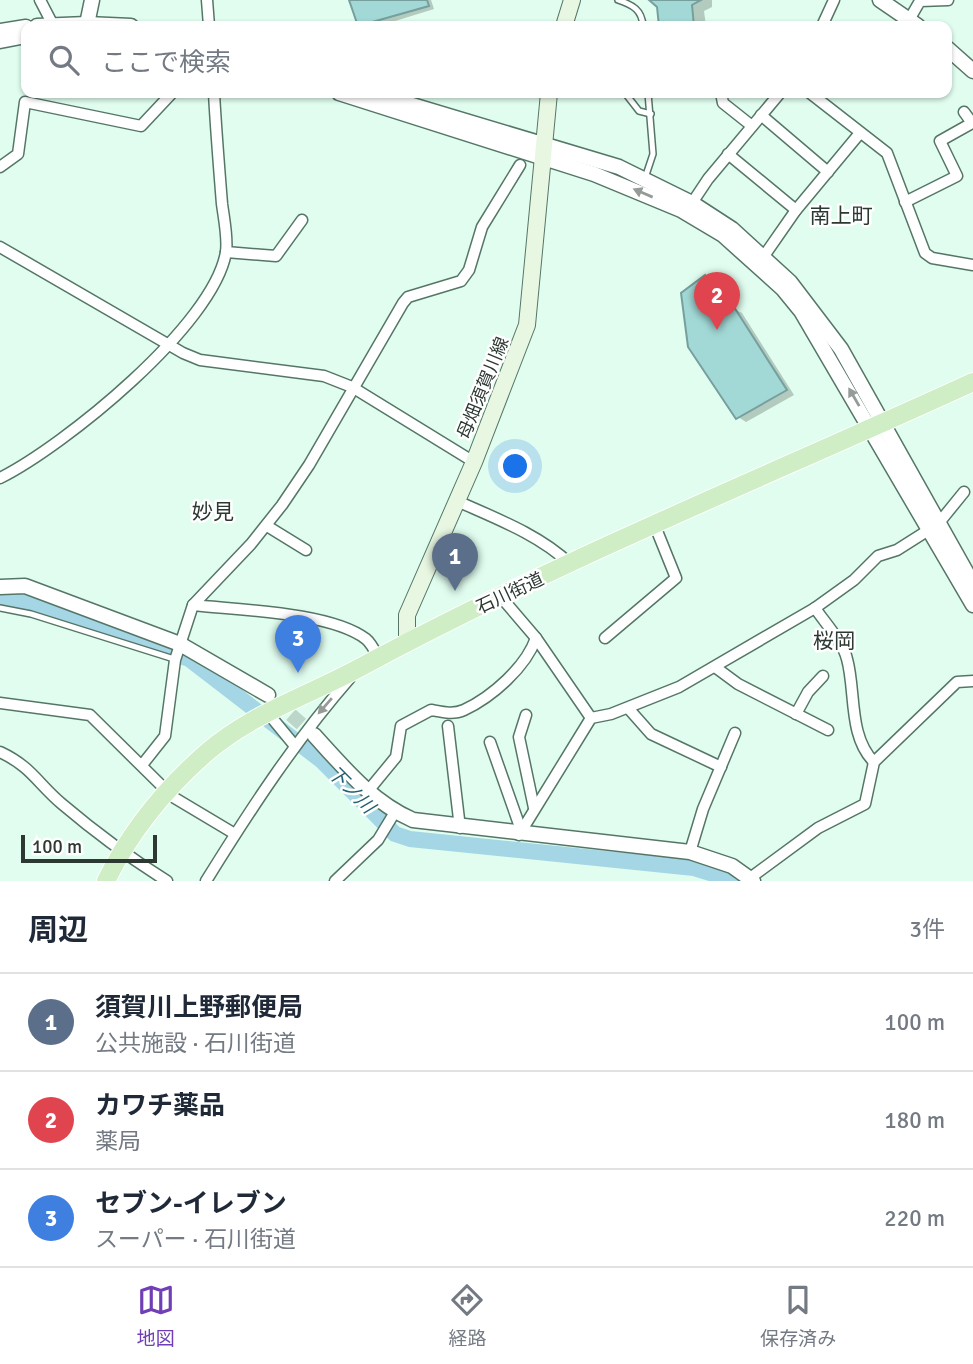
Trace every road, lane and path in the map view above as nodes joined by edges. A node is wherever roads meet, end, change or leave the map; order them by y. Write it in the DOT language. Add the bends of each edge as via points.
graph roads {
  1 [pos="40,0"];
  2 [pos="92,0"];
  3 [pos="206,0"];
  4 [pos="572,0"];
  5 [pos="618,0"];
  6 [pos="834,0"];
  7 [pos="880,0"];
  8 [pos="920,0"];
  9 [pos="948,0"];
  10 [pos="51,21"];
  11 [pos="88,21"];
  12 [pos="208,21"];
  13 [pos="566,21"];
  14 [pos="643,21"];
  15 [pos="824,21"];
  16 [pos="911,21"];
  17 [pos="915,21"];
  18 [pos="21,28"];
  19 [pos="0,31"];
  20 [pos="21,37"];
  21 [pos="0,41"];
  22 [pos="952,52"];
  23 [pos="973,71"];
  24 [pos="167,98"];
  25 [pos="214,98"];
  26 [pos="356,98"];
  27 [pos="388,98"];
  28 [pos="548,98"];
  29 [pos="629,98"];
  30 [pos="649,98"];
  31 [pos="722,98"];
  32 [pos="776,98"];
  33 [pos="816,98"];
  34 [pos="964,112"];
  35 [pos="651,114"];
  36 [pos="761,115"];
  37 [pos="752,126"];
  38 [pos="860,133"];
  39 [pos="542,152"];
  40 [pos="728,154"];
  41 [pos="520,165"];
  42 [pos="0,167"];
  43 [pos="828,172"];
  44 [pos="645,177"];
  45 [pos="905,202"];
  46 [pos="692,203"];
  47 [pos="796,210"];
  48 [pos="302,220"];
  49 [pos="0,247"];
  50 [pos="226,252"];
  51 [pos="764,256"];
  52 [pos="973,265"];
  53 [pos="169,345"];
  54 [pos="973,383"];
  55 [pos="352,387"];
  56 [pos="878,426"];
  57 [pos="474,463"];
  58 [pos="0,478"];
  59 [pos="964,492"];
  60 [pos="457,501"];
  61 [pos="267,526"];
  62 [pos="655,526"];
  63 [pos="934,526"];
  64 [pos="306,550"];
  65 [pos="570,564"];
  66 [pos="973,584"];
  67 [pos="0,587"];
  68 [pos="501,597"];
  69 [pos="193,605"];
  70 [pos="973,605"];
  71 [pos="0,608"];
  72 [pos="815,608"];
  73 [pos="536,638"];
  74 [pos="605,638"];
  75 [pos="407,642"];
  76 [pos="180,644"];
  77 [pos="378,657"];
  78 [pos="175,660"];
  79 [pos="715,667"];
  80 [pos="358,669"];
  81 [pos="823,676"];
  82 [pos="973,681"];
  83 [pos="0,704"];
  84 [pos="267,704"];
  85 [pos="628,708"];
  86 [pos="796,713"];
  87 [pos="526,715"];
  88 [pos="590,718"];
  89 [pos="448,726"];
  90 [pos="828,730"];
  91 [pos="735,733"];
  92 [pos="314,734"];
  93 [pos="489,743"];
  94 [pos="295,746"];
  95 [pos="0,752"];
  96 [pos="874,762"];
  97 [pos="142,765"];
  98 [pos="721,767"];
  99 [pos="368,791"];
  100 [pos="168,792"];
  101 [pos="534,808"];
  102 [pos="396,812"];
  103 [pos="460,828"];
  104 [pos="520,833"];
  105 [pos="235,834"];
  106 [pos="121,850"];
  107 [pos="690,852"];
  108 [pos="749,880"];
  109 [pos="106,881"];
  110 [pos="167,881"];
  111 [pos="206,881"];
  112 [pos="335,881"];
  1 -- 10 [label="street"];
  2 -- 11 [label="street"];
  3 -- 12 [label="street"];
  4 -- 13 [label="main road"];
  5 -- 14 [label="lane" via="637,8"];
  6 -- 15 [label="street"];
  7 -- 16 [label="street"];
  8 -- 9 [label="street"];
  8 -- 17 [label="street"];
  18 -- 19 [label="street"];
  20 -- 21 [label="street"];
  22 -- 23 [label="street"];
  24 -- 42 [label="street" via="141,126 25,102 18,154"];
  25 -- 50 [label="street"];
  26 -- 39 [label="street"];
  27 -- 39 [label="street"];
  28 -- 39 [label="main road, 母畑須賀川線"];
  29 -- 35 [label="lane" via="639,111"];
  30 -- 35 [label="lane"];
  31 -- 37 [label="street"];
  32 -- 36 [label="street"];
  33 -- 38 [label="street"];
  34 -- 45 [label="street" via="972,122 940,141 957,176"];
  35 -- 44 [label="lane" via="653,154"];
  36 -- 37 [label="street"];
  36 -- 43 [label="street"];
  37 -- 40 [label="street"];
  38 -- 43 [label="street"];
  38 -- 45 [label="street" via="887,153"];
  39 -- 44 [label="street"];
  56 -- 39 [label="street, one-way" via="782,289 723,235 681,210"];
  39 -- 57 [label="main road, 母畑須賀川線" via="527,325"];
  40 -- 46 [label="street"];
  40 -- 47 [label="street"];
  41 -- 55 [label="street" via="482,227 470,270 461,281 408,297"];
  43 -- 47 [label="street"];
  44 -- 46 [label="street"];
  45 -- 52 [label="street" via="925,253"];
  46 -- 51 [label="street"];
  47 -- 51 [label="street"];
  48 -- 50 [label="street" via="276,256"];
  49 -- 53 [label="street"];
  50 -- 53 [label="street" via="215,280"];
  51 -- 56 [label="street" via="812,307 841,349"];
  53 -- 55 [label="street" via="200,360 324,376"];
  53 -- 58 [label="street" via="92,414"];
  54 -- 56 [label="main road, 石川街道"];
  55 -- 57 [label="street"];
  55 -- 61 [label="street" via="309,465"];
  56 -- 62 [label="main road, 石川街道"];
  56 -- 63 [label="street"];
  57 -- 60 [label="main road, 母畑須賀川線"];
  59 -- 63 [label="street"];
  60 -- 65 [label="street" via="511,526"];
  60 -- 75 [label="main road, 母畑須賀川線" via="407,615"];
  61 -- 64 [label="street"];
  61 -- 69 [label="street"];
  62 -- 65 [label="main road, 石川街道"];
  62 -- 74 [label="street" via="676,578"];
  63 -- 66 [label="street"];
  63 -- 70 [label="street"];
  63 -- 72 [label="street" via="897,550 878,556"];
  65 -- 68 [label="main road, 石川街道"];
  67 -- 76 [label="street" via="25,586"];
  68 -- 73 [label="street"];
  68 -- 75 [label="main road, 石川街道"];
  69 -- 76 [label="street"];
  69 -- 77 [label="street" via="339,626 367,639"];
  71 -- 78 [label="lane"];
  72 -- 79 [label="street"];
  72 -- 96 [label="street" via="847,657 858,730"];
  73 -- 88 [label="street"];
  73 -- 99 [label="street" via="530,656 514,674 463,711 431,710 401,726 396,757"];
  75 -- 77 [label="main road, 石川街道"];
  76 -- 78 [label="street"];
  76 -- 84 [label="street"];
  77 -- 80 [label="main road, 石川街道"];
  78 -- 97 [label="street" via="164,736"];
  79 -- 85 [label="street"];
  79 -- 86 [label="street"];
  80 -- 84 [label="main road, 石川街道"];
  80 -- 94 [label="street, one-way"];
  81 -- 86 [label="street"];
  82 -- 96 [label="street" via="957,682"];
  83 -- 97 [label="street" via="90,715"];
  84 -- 94 [label="street"];
  84 -- 100 [label="main road, 石川街道"];
  85 -- 88 [label="street"];
  85 -- 98 [label="street" via="651,734"];
  86 -- 90 [label="street"];
  87 -- 101 [label="street" via="519,737"];
  88 -- 101 [label="street"];
  89 -- 103 [label="street"];
  91 -- 98 [label="street"];
  92 -- 99 [label="street"];
  93 -- 104 [label="street"];
  94 -- 105 [label="street"];
  95 -- 106 [label="street" via="33,771 59,802"];
  96 -- 108 [label="street" via="865,804 818,828"];
  97 -- 100 [label="street"];
  98 -- 107 [label="street"];
  99 -- 102 [label="street"];
  100 -- 105 [label="street"];
  100 -- 106 [label="main road, 石川街道"];
  101 -- 104 [label="street"];
  102 -- 103 [label="street" via="428,824"];
  102 -- 112 [label="street" via="378,840"];
  103 -- 104 [label="street"];
  104 -- 107 [label="street"];
  105 -- 111 [label="street"];
  106 -- 109 [label="main road, 石川街道"];
  106 -- 110 [label="street"];
  107 -- 108 [label="street" via="732,866"];
}
